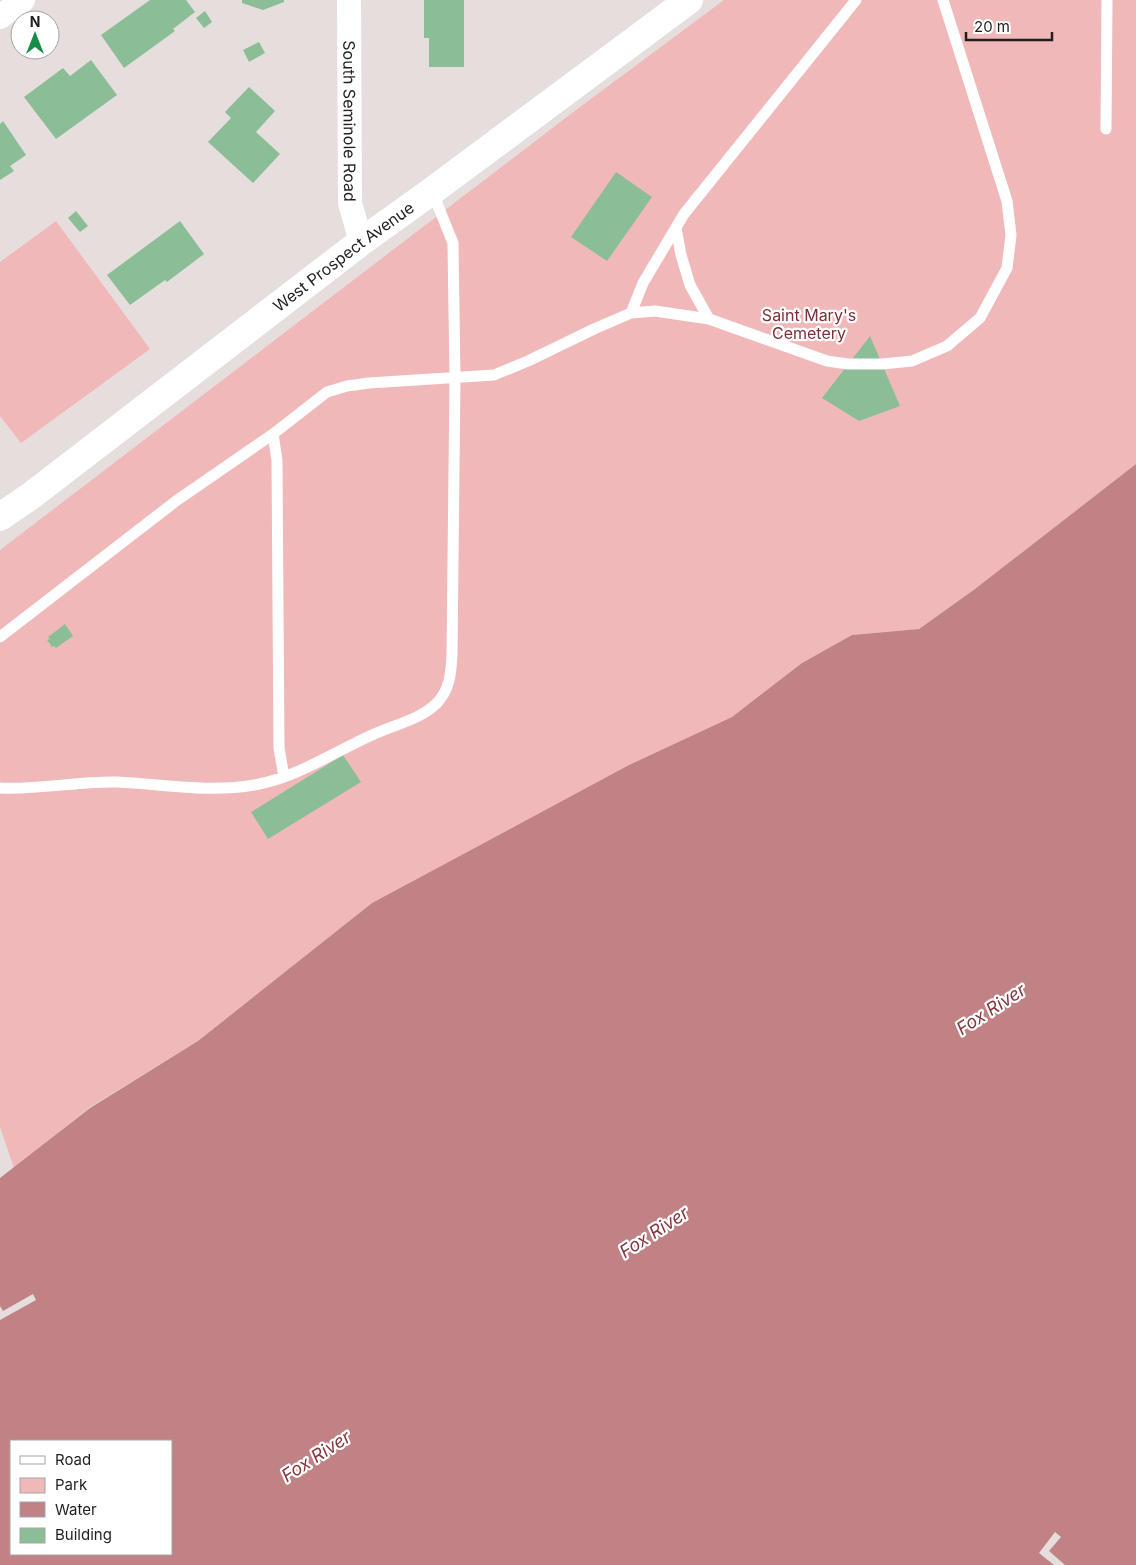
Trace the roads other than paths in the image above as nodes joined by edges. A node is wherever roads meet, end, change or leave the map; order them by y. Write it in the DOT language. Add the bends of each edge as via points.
graph roads {
  1 [pos="23,0"];
  2 [pos="349,0"];
  3 [pos="689,0"];
  4 [pos="856,0"];
  5 [pos="943,0"];
  6 [pos="1107,0"];
  7 [pos="0,17"];
  8 [pos="1106,129"];
  9 [pos="432,191"];
  10 [pos="676,228"];
  11 [pos="361,242"];
  12 [pos="631,313"];
  13 [pos="709,320"];
  14 [pos="455,378"];
  15 [pos="273,434"];
  16 [pos="0,517"];
  17 [pos="0,637"];
  18 [pos="284,777"];
  19 [pos="0,788"];
  1 -- 7 [label="street"];
  2 -- 11 [label="street, South Seminole Road" via="350,203"];
  3 -- 9 [label="main road, West Prospect Avenue"];
  4 -- 10 [label="lane"];
  5 -- 13 [label="lane" via="1007,201 1010,226 1008,268 980,318 947,346 912,361 882,364 827,361"];
  6 -- 8 [label="lane"];
  9 -- 11 [label="main road, West Prospect Avenue"];
  9 -- 14 [label="lane" via="453,243"];
  10 -- 12 [label="lane" via="643,283"];
  10 -- 13 [label="lane" via="690,285"];
  11 -- 16 [label="main road, West Prospect Avenue"];
  12 -- 13 [label="lane" via="655,311"];
  12 -- 14 [label="lane" via="494,375"];
  14 -- 15 [label="lane" via="346,386 327,392"];
  14 -- 18 [label="lane" via="451,678 437,703 422,715 373,734"];
  15 -- 17 [label="lane" via="176,501"];
  15 -- 18 [label="lane" via="277,460 279,738"];
  18 -- 19 [label="lane" via="254,785 222,788 116,782"];
}
